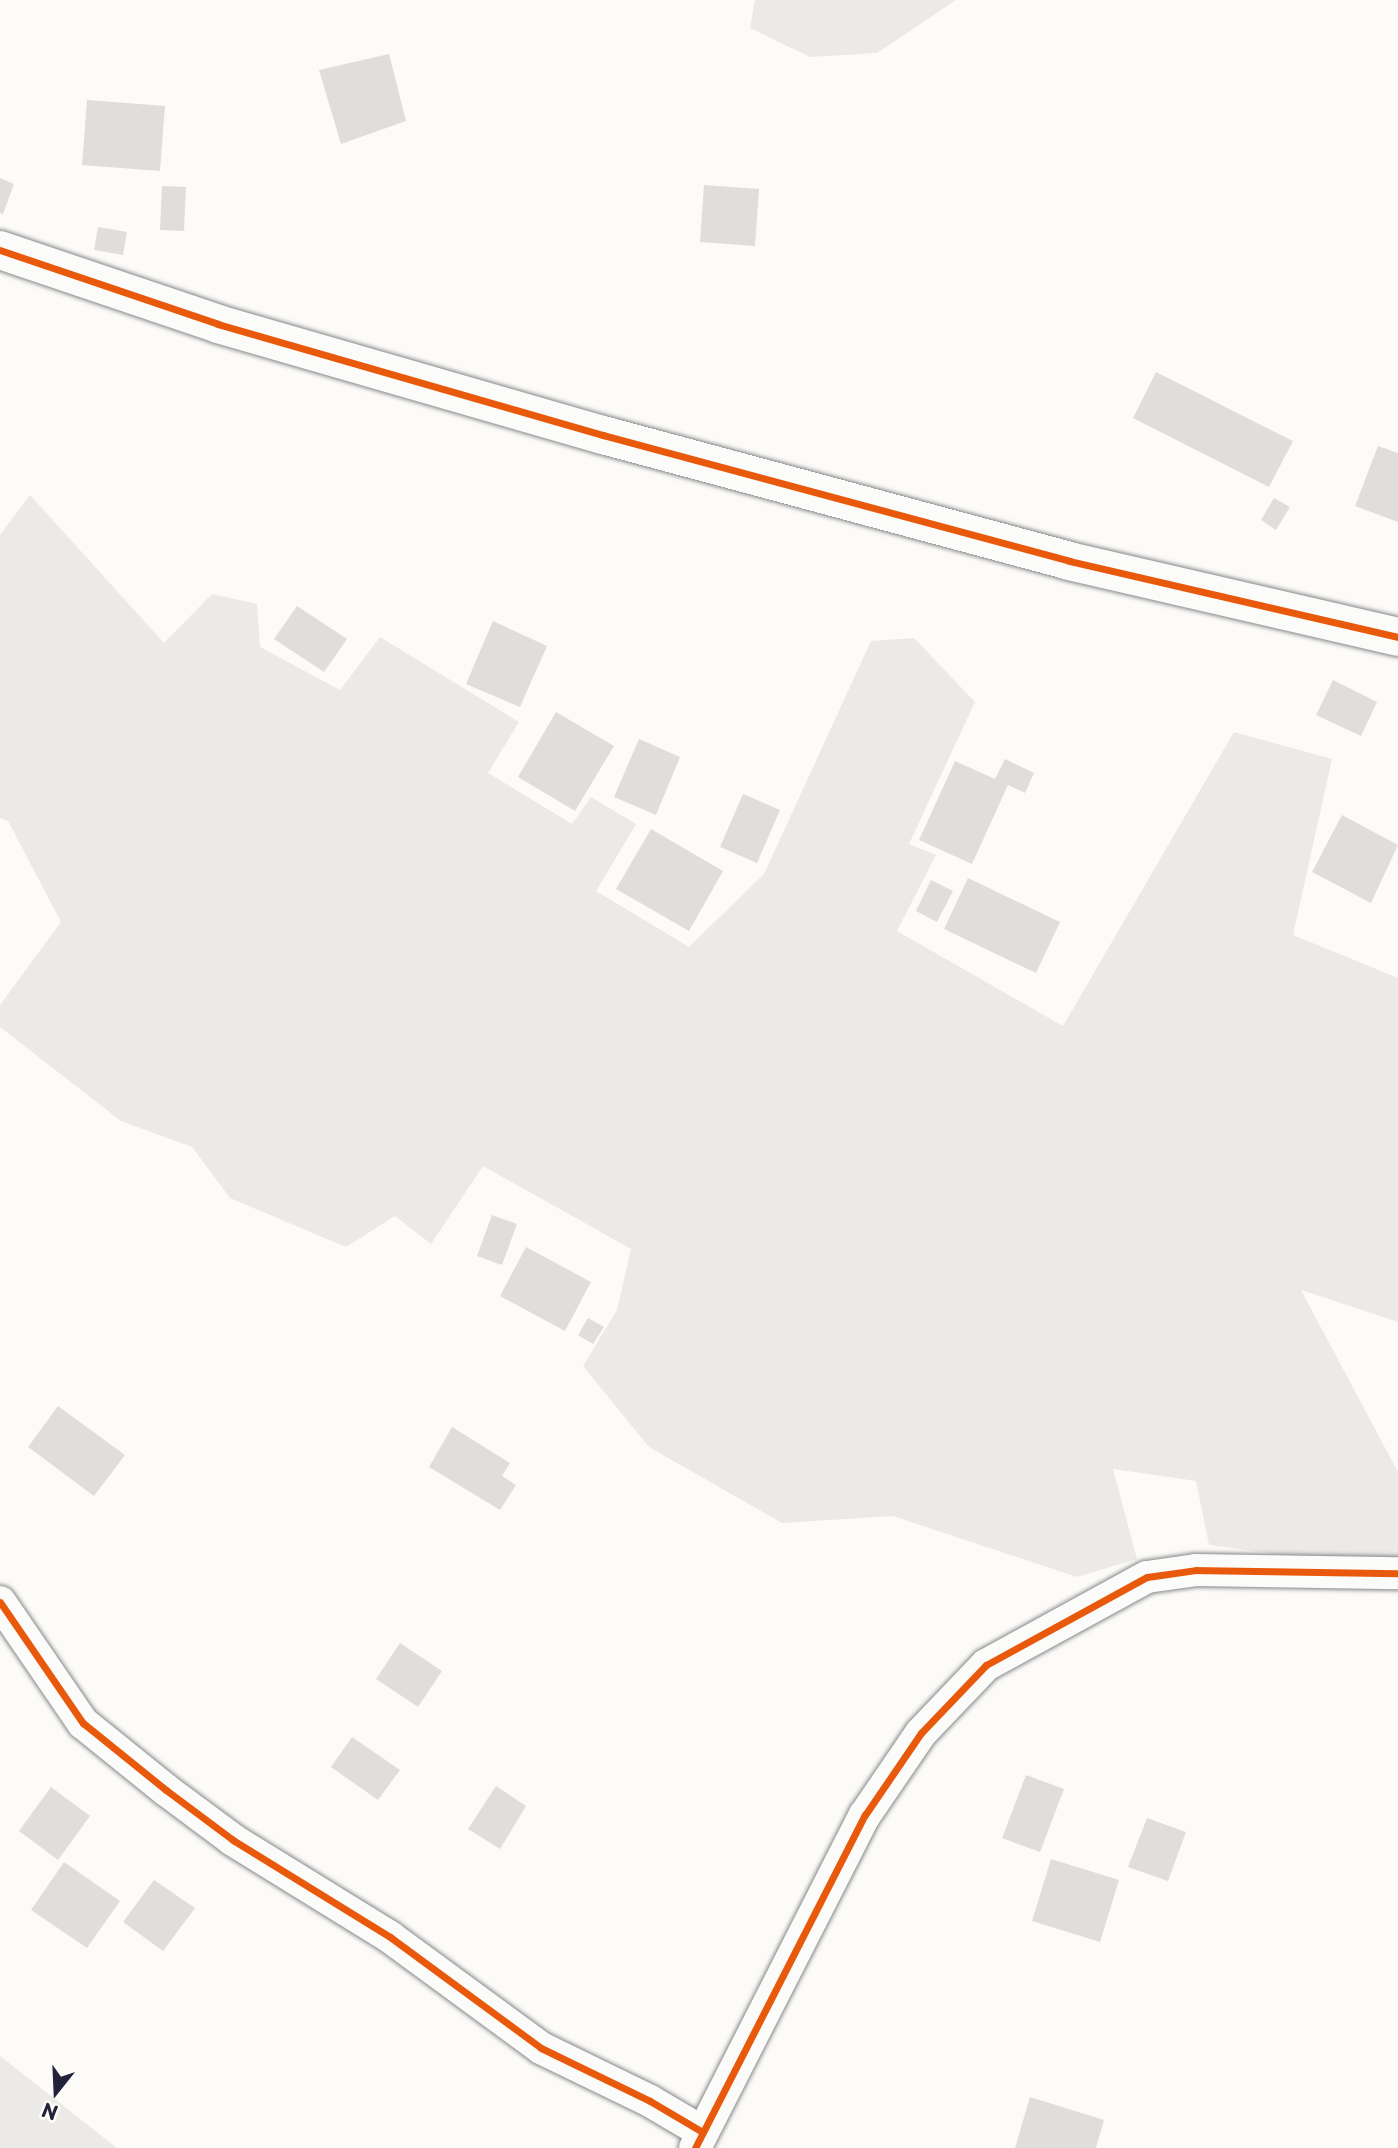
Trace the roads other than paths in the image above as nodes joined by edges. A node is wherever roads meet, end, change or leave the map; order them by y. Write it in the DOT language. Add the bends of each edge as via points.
graph roads {
  1 [pos="0,250"];
  2 [pos="1398,637"];
  3 [pos="1398,1573"];
  4 [pos="0,1602"];
  5 [pos="698,2140"];
  1 -- 2 [label="street" via="218,324 603,435 1069,561"];
  3 -- 5 [label="street" via="1196,1570 1147,1577 986,1665 921,1733 866,1815"];
  4 -- 5 [label="street" via="83,1723 166,1790 233,1840 390,1937 541,2048 650,2101"];
}
